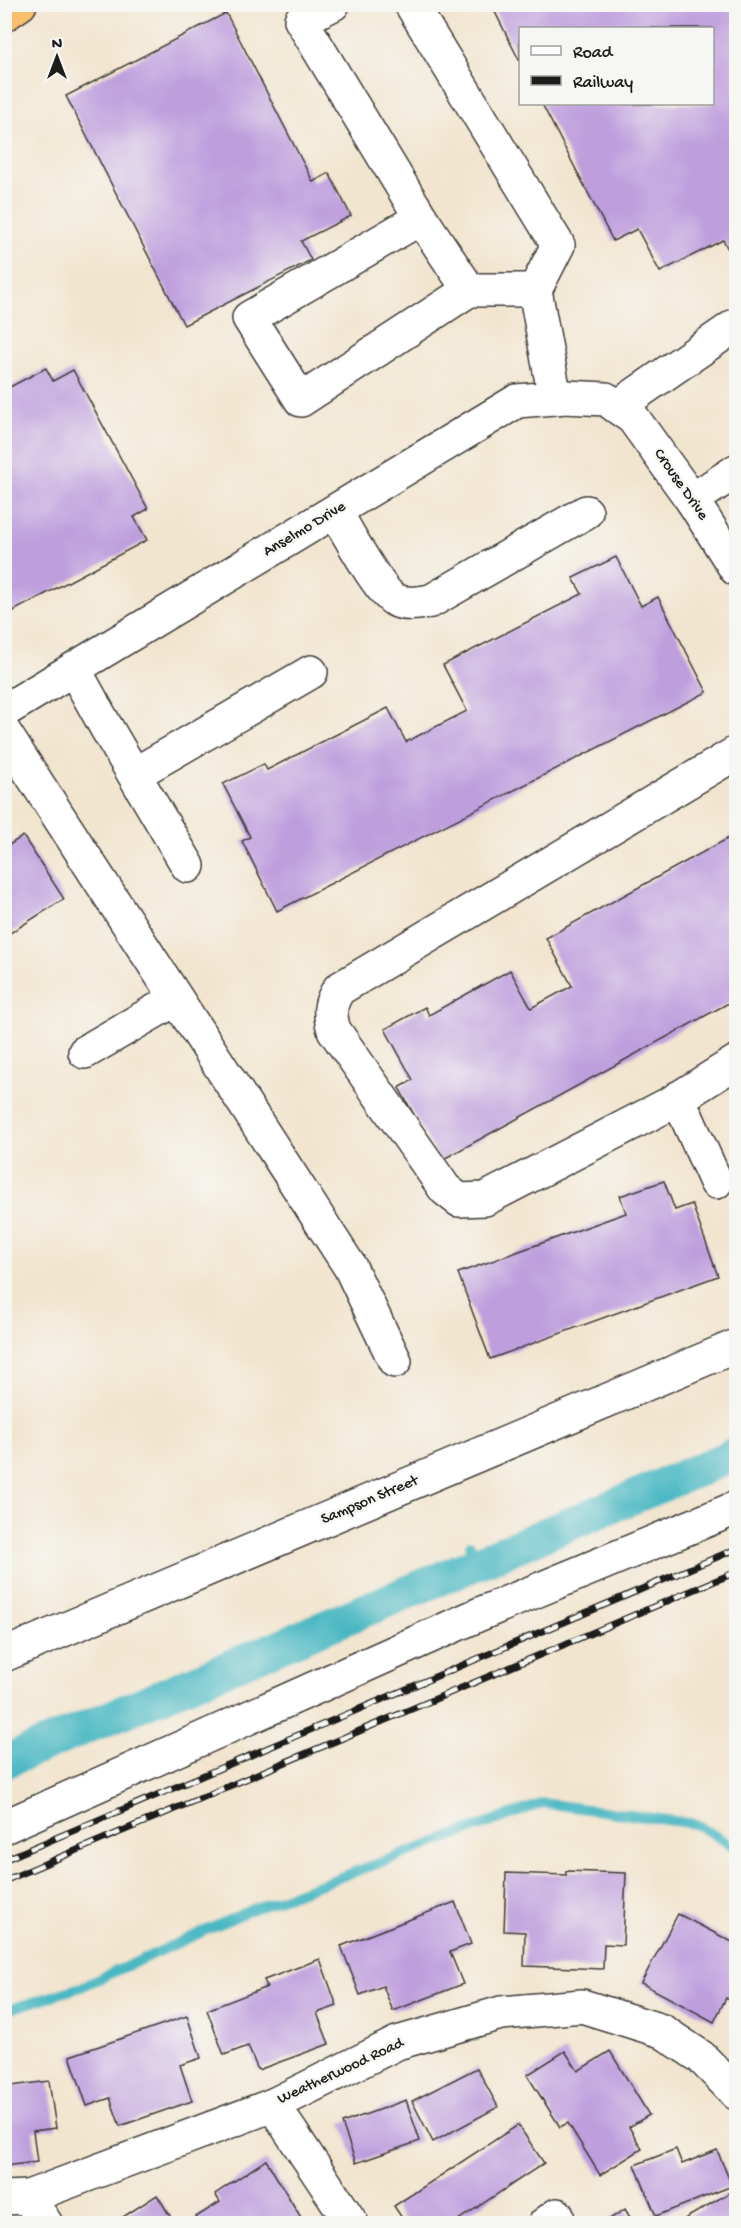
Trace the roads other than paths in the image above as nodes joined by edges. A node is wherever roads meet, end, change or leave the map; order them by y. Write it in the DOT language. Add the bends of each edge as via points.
graph roads {
  1 [pos="20,4"];
  2 [pos="333,4"];
  3 [pos="411,4"];
  4 [pos="4,15"];
  5 [pos="421,218"];
  6 [pos="470,290"];
  7 [pos="535,290"];
  8 [pos="736,325"];
  9 [pos="555,398"];
  10 [pos="617,407"];
  11 [pos="736,471"];
  12 [pos="692,500"];
  13 [pos="335,512"];
  14 [pos="586,512"];
  15 [pos="736,569"];
  16 [pos="74,669"];
  17 [pos="310,672"];
  18 [pos="4,711"];
  19 [pos="4,732"];
  20 [pos="736,753"];
  21 [pos="135,774"];
  22 [pos="188,866"];
  23 [pos="177,999"];
  24 [pos="86,1052"];
  25 [pos="736,1062"];
  26 [pos="678,1098"];
  27 [pos="716,1182"];
  28 [pos="736,1346"];
  29 [pos="395,1361"];
  30 [pos="736,1508"];
  31 [pos="4,1655"];
  32 [pos="4,1827"];
  33 [pos="736,2093"];
  34 [pos="273,2105"];
  35 [pos="26,2206"];
  36 [pos="351,2223"];
  1 -- 4 [label="highway"];
  2 -- 5 [label="street" via="302,20"];
  3 -- 7 [label="street" via="558,245"];
  5 -- 6 [label="street"];
  5 -- 6 [label="street" via="249,318 302,400"];
  6 -- 7 [label="street"];
  7 -- 9 [label="street"];
  8 -- 10 [label="street"];
  9 -- 10 [label="street, Anselmo Drive" via="606,399"];
  9 -- 13 [label="street, Anselmo Drive" via="517,401"];
  10 -- 12 [label="street, Crouse Drive" via="633,418"];
  11 -- 12 [label="street"];
  12 -- 15 [label="street, Crouse Drive"];
  13 -- 14 [label="street" via="382,588 394,600 411,604 431,601"];
  13 -- 16 [label="street, Anselmo Drive"];
  16 -- 18 [label="street, Anselmo Drive"];
  16 -- 21 [label="street"];
  17 -- 21 [label="street"];
  19 -- 23 [label="street"];
  20 -- 26 [label="street" via="339,989 331,1000 329,1014 334,1030 446,1189 459,1200 485,1199"];
  21 -- 22 [label="street"];
  23 -- 24 [label="street"];
  23 -- 29 [label="street" via="350,1267"];
  25 -- 26 [label="street"];
  26 -- 27 [label="street"];
  28 -- 31 [label="street, Sampson Street"];
  30 -- 32 [label="street" via="480,1614"];
  33 -- 34 [label="street, Weatherwood Road" via="701,2057 662,2031 582,2006 501,2013 398,2043"];
  34 -- 35 [label="street, Weatherwood Road"];
  34 -- 36 [label="street"];
}
